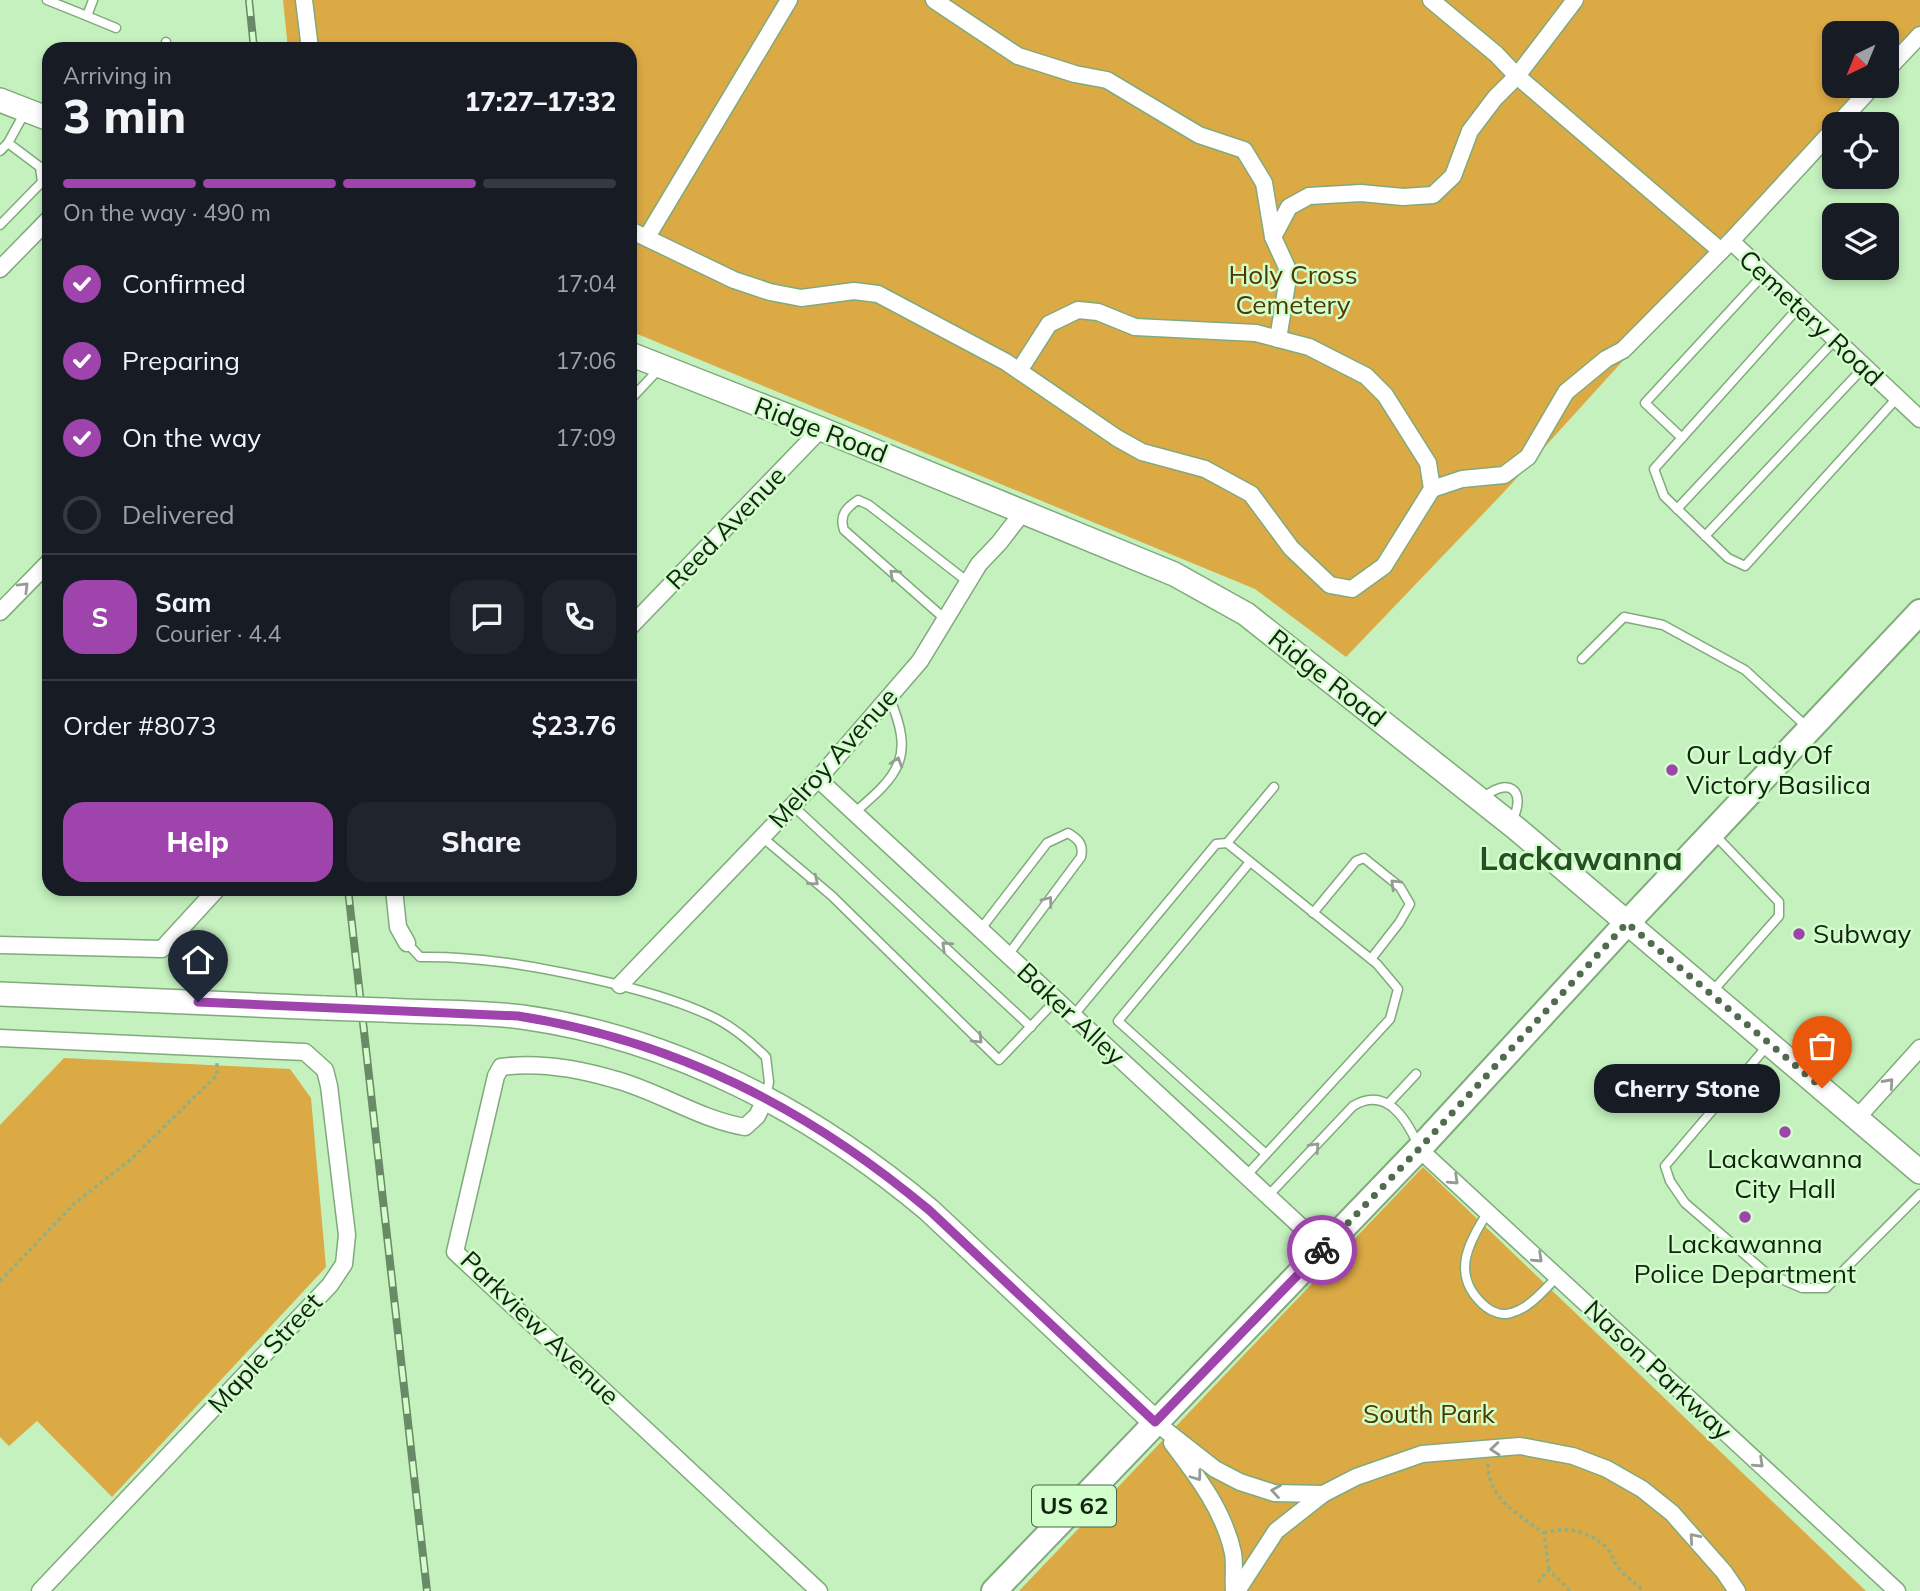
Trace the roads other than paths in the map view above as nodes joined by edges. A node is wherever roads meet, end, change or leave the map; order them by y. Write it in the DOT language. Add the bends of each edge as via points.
graph roads {
  1 [pos="47,0"];
  2 [pos="93,0"];
  3 [pos="304,0"];
  4 [pos="789,0"];
  5 [pos="934,0"];
  6 [pos="1431,0"];
  7 [pos="1575,0"];
  8 [pos="87,16"];
  9 [pos="116,28"];
  10 [pos="1920,34"];
  11 [pos="309,42"];
  12 [pos="1899,57"];
  13 [pos="1517,76"];
  14 [pos="1862,98"];
  15 [pos="0,100"];
  16 [pos="26,110"];
  17 [pos="1849,112"];
  18 [pos="42,117"];
  19 [pos="1822,142"];
  20 [pos="8,143"];
  21 [pos="0,151"];
  22 [pos="0,225"];
  23 [pos="42,226"];
  24 [pos="637,233"];
  25 [pos="647,237"];
  26 [pos="1273,237"];
  27 [pos="1729,246"];
  28 [pos="0,269"];
  29 [pos="1764,274"];
  30 [pos="1799,307"];
  31 [pos="1278,339"];
  32 [pos="1835,340"];
  33 [pos="637,357"];
  34 [pos="661,366"];
  35 [pos="1864,367"];
  36 [pos="1019,371"];
  37 [pos="637,392"];
  38 [pos="1897,398"];
  39 [pos="1920,419"];
  40 [pos="821,429"];
  41 [pos="1682,438"];
  42 [pos="1432,489"];
  43 [pos="1677,509"];
  44 [pos="1023,512"];
  45 [pos="1706,536"];
  46 [pos="42,569"];
  47 [pos="968,582"];
  48 [pos="1920,611"];
  49 [pos="0,612"];
  50 [pos="637,620"];
  51 [pos="945,620"];
  52 [pos="1582,659"];
  53 [pos="889,697"];
  54 [pos="1809,729"];
  55 [pos="818,779"];
  56 [pos="1274,788"];
  57 [pos="793,805"];
  58 [pos="854,813"];
  59 [pos="1712,832"];
  60 [pos="762,837"];
  61 [pos="1227,844"];
  62 [pos="1250,862"];
  63 [pos="211,896"];
  64 [pos="395,896"];
  65 [pos="1313,913"];
  66 [pos="1627,923"];
  67 [pos="980,930"];
  68 [pos="407,943"];
  69 [pos="0,945"];
  70 [pos="1008,956"];
  71 [pos="1371,959"];
  72 [pos="620,985"];
  73 [pos="1711,993"];
  74 [pos="0,994"];
  75 [pos="1056,1000"];
  76 [pos="1073,1016"];
  77 [pos="1031,1027"];
  78 [pos="0,1038"];
  79 [pos="1770,1043"];
  80 [pos="1920,1048"];
  81 [pos="1416,1074"];
  82 [pos="766,1098"];
  83 [pos="1388,1104"];
  84 [pos="1857,1118"];
  85 [pos="1419,1149"];
  86 [pos="1266,1154"];
  87 [pos="1920,1172"];
  88 [pos="1246,1176"];
  89 [pos="1920,1194"];
  90 [pos="1268,1196"];
  91 [pos="1488,1212"];
  92 [pos="1324,1248"];
  93 [pos="1558,1276"];
  94 [pos="1155,1422"];
  95 [pos="1323,1494"];
  96 [pos="40,1591"];
  97 [pos="819,1591"];
  98 [pos="994,1591"];
  99 [pos="1235,1591"];
  100 [pos="1737,1591"];
  101 [pos="1897,1591"];
  1 -- 8 [label="lane"];
  2 -- 8 [label="lane"];
  3 -- 11 [label="street"];
  4 -- 25 [label="street"];
  5 -- 26 [label="street" via="1018,56 1107,80 1199,135 1244,150 1264,183"];
  6 -- 13 [label="street, Cemetery Road"];
  7 -- 13 [label="street"];
  8 -- 9 [label="lane"];
  10 -- 12 [label="street"];
  13 -- 26 [label="street" via="1470,131 1452,176 1433,195 1309,196 1289,207"];
  13 -- 27 [label="street, Cemetery Road"];
  14 -- 17 [label="street"];
  15 -- 16 [label="main road"];
  16 -- 18 [label="main road"];
  16 -- 20 [label="lane"];
  19 -- 27 [label="street"];
  20 -- 21 [label="lane"];
  20 -- 22 [label="lane" via="40,167 42,182"];
  23 -- 28 [label="street"];
  24 -- 25 [label="street"];
  25 -- 36 [label="street" via="734,280 770,292 801,298 854,291 878,294"];
  26 -- 31 [label="street" via="1289,272"];
  27 -- 29 [label="street, Cemetery Road"];
  27 -- 42 [label="street" via="1623,350 1566,392 1528,457 1504,475 1462,479"];
  29 -- 30 [label="street, Cemetery Road"];
  29 -- 41 [label="lane" via="1646,403"];
  30 -- 32 [label="street, Cemetery Road"];
  30 -- 41 [label="lane"];
  31 -- 36 [label="street" via="1256,333 1135,327 1098,312 1078,310 1049,324"];
  31 -- 42 [label="street" via="1309,347 1366,376 1385,395 1428,463"];
  32 -- 35 [label="street, Cemetery Road"];
  32 -- 43 [label="lane"];
  33 -- 34 [label="main road, Ridge Road"];
  34 -- 37 [label="lane"];
  34 -- 40 [label="main road, Ridge Road"];
  35 -- 38 [label="street, Cemetery Road"];
  35 -- 45 [label="lane"];
  36 -- 42 [label="street" via="1142,452 1205,469 1251,494 1291,548 1330,585 1352,589 1384,566"];
  38 -- 39 [label="street, Cemetery Road"];
  38 -- 45 [label="lane" via="1745,566 1728,558"];
  40 -- 44 [label="main road, Ridge Road"];
  40 -- 50 [label="street, Reed Avenue"];
  41 -- 43 [label="lane" via="1654,469 1664,496"];
  43 -- 45 [label="lane"];
  44 -- 47 [label="street, Melroy Avenue"];
  44 -- 66 [label="main road, Ridge Road" via="1174,574 1245,614 1511,824"];
  49 -- 46 [label="street, one-way"];
  47 -- 51 [label="street, Melroy Avenue"];
  51 -- 47 [label="lane, one-way" via="844,530 843,513 858,500 869,505"];
  48 -- 54 [label="main road, US 62"];
  51 -- 53 [label="street, Melroy Avenue" via="920,661"];
  52 -- 54 [label="lane" via="1624,617 1663,625 1745,670"];
  53 -- 55 [label="street, Melroy Avenue"];
  58 -- 53 [label="lane, one-way" via="895,773 900,761 902,736"];
  54 -- 59 [label="main road, US 62"];
  55 -- 57 [label="street, Melroy Avenue"];
  55 -- 58 [label="street, Baker Alley"];
  56 -- 61 [label="lane"];
  57 -- 60 [label="street, Melroy Avenue"];
  77 -- 57 [label="lane, one-way"];
  58 -- 67 [label="street, Baker Alley"];
  59 -- 66 [label="main road, US 62"];
  59 -- 73 [label="lane" via="1780,902 1781,909"];
  60 -- 72 [label="street, Melroy Avenue"];
  60 -- 77 [label="lane, one-way" via="832,896 999,1060"];
  61 -- 62 [label="lane"];
  61 -- 76 [label="lane" via="1216,844"];
  62 -- 65 [label="lane"];
  62 -- 86 [label="lane" via="1118,1021"];
  63 -- 69 [label="street" via="162,949"];
  64 -- 68 [label="street" via="398,927"];
  65 -- 71 [label="lane"];
  71 -- 65 [label="lane, one-way" via="1410,904 1400,887 1364,858 1356,861"];
  66 -- 73 [label="main road, Ridge Road"];
  66 -- 85 [label="main road, US 62"];
  67 -- 70 [label="street, Baker Alley"];
  70 -- 67 [label="lane, one-way" via="1081,857 1078,839 1068,833 1047,843"];
  68 -- 72 [label="lane" via="420,957 531,965"];
  70 -- 75 [label="street, Baker Alley"];
  71 -- 86 [label="lane" via="1398,989 1390,1019"];
  72 -- 82 [label="lane" via="712,1016 745,1037 766,1057"];
  73 -- 79 [label="main road, Ridge Road"];
  74 -- 82 [label="main road, bridge" via="518,1016 618,1037"];
  75 -- 76 [label="street, Baker Alley"];
  75 -- 77 [label="lane"];
  76 -- 88 [label="street, Baker Alley"];
  78 -- 96 [label="street, Maple Street" via="305,1052 325,1070 329,1086 347,1235 344,1264 330,1285"];
  79 -- 84 [label="main road, Ridge Road"];
  79 -- 89 [label="lane" via="1665,1166 1685,1203 1765,1272 1802,1288 1826,1288"];
  84 -- 80 [label="street, one-way"];
  81 -- 83 [label="lane"];
  82 -- 94 [label="main road" via="821,1128 891,1178"];
  82 -- 97 [label="street, Parkview Avenue" via="745,1127 721,1123 615,1079 520,1064 501,1067 455,1252"];
  83 -- 85 [label="lane" via="1408,1122"];
  90 -- 83 [label="lane, one-way" via="1353,1106 1365,1099"];
  84 -- 87 [label="main road, Ridge Road"];
  85 -- 91 [label="street, Nason Parkway, one-way"];
  85 -- 92 [label="main road, US 62"];
  86 -- 88 [label="lane"];
  88 -- 90 [label="street, Baker Alley"];
  90 -- 92 [label="street, Baker Alley"];
  91 -- 93 [label="street, Nason Parkway, one-way"];
  91 -- 93 [label="lane" via="1465,1256 1467,1283 1476,1299 1491,1312 1509,1315"];
  92 -- 94 [label="main road, US 62"];
  93 -- 101 [label="street, Nason Parkway, one-way"];
  95 -- 94 [label="street, one-way" via="1274,1493 1240,1482 1215,1469"];
  94 -- 98 [label="main road, US 62"];
  94 -- 99 [label="street, one-way" via="1201,1481 1220,1516 1233,1554"];
  95 -- 99 [label="street" via="1276,1531"];
  100 -- 95 [label="street, one-way" via="1672,1513 1642,1489 1573,1456 1520,1446 1422,1454"];
}
